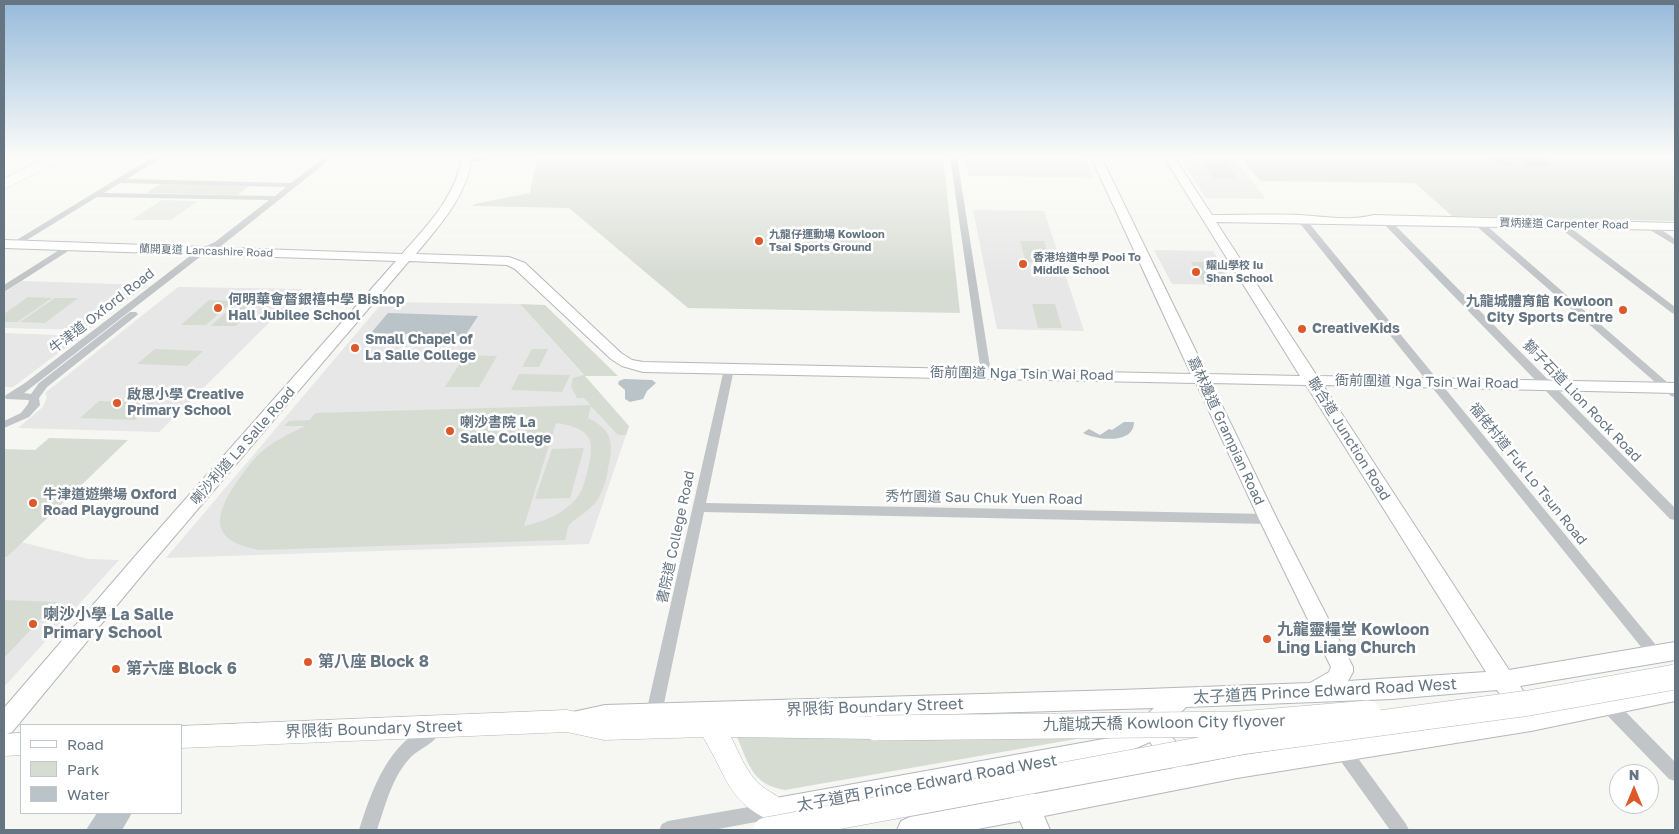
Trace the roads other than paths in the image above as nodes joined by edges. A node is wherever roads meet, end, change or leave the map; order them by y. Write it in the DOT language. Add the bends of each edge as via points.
graph roads {
  1 [pos="94,196"];
  2 [pos="151,196"];
  3 [pos="279,196"];
  4 [pos="453,196"];
  5 [pos="959,196"];
  6 [pos="1114,196"];
  7 [pos="1194,196"];
  8 [pos="276,198"];
  9 [pos="1208,218"];
  10 [pos="1302,220"];
  11 [pos="1385,220"];
  12 [pos="1452,222"];
  13 [pos="1476,222"];
  14 [pos="1560,224"];
  15 [pos="1648,225"];
  16 [pos="1675,226"];
  17 [pos="1675,243"];
  18 [pos="9,244"];
  19 [pos="70,246"];
  20 [pos="208,251"];
  21 [pos="408,257"];
  22 [pos="4,289"];
  23 [pos="1675,311"];
  24 [pos="730,368"];
  25 [pos="986,373"];
  26 [pos="1200,377"];
  27 [pos="1312,380"];
  28 [pos="1434,383"];
  29 [pos="1547,385"];
  30 [pos="1673,390"];
  31 [pos="7,397"];
  32 [pos="34,398"];
  33 [pos="4,425"];
  34 [pos="699,507"];
  35 [pos="1675,516"];
  36 [pos="1268,519"];
  37 [pos="1669,657"];
  38 [pos="1675,677"];
  39 [pos="1503,680"];
  40 [pos="1675,691"];
  41 [pos="1313,692"];
  42 [pos="1182,698"];
  43 [pos="1609,706"];
  44 [pos="654,713"];
  45 [pos="1157,720"];
  46 [pos="567,722"];
  47 [pos="1531,722"];
  48 [pos="4,725"];
  49 [pos="710,726"];
  50 [pos="440,727"];
  51 [pos="182,737"];
  52 [pos="4,744"];
  53 [pos="20,744"];
  54 [pos="1343,751"];
  55 [pos="1237,767"];
  56 [pos="1011,768"];
  57 [pos="1675,773"];
  58 [pos="1026,808"];
  59 [pos="771,820"];
  60 [pos="368,830"];
  61 [pos="668,830"];
  62 [pos="910,830"];
  63 [pos="1037,830"];
  64 [pos="1400,830"];
  1 -- 18 [label="street"];
  2 -- 8 [label="street"];
  3 -- 8 [label="street, 牛津道 Oxford Road"];
  4 -- 21 [label="street, 喇沙利道 La Salle Road"];
  5 -- 25 [label="street"];
  6 -- 26 [label="street, 嘉林邊道 Grampian Road"];
  7 -- 9 [label="street, 聯合道 Junction Road"];
  8 -- 20 [label="street, 牛津道 Oxford Road"];
  9 -- 10 [label="street, 賈炳達道 Carpenter Road"];
  9 -- 27 [label="street, 聯合道 Junction Road"];
  10 -- 11 [label="street, 賈炳達道 Carpenter Road" via="1367,223"];
  10 -- 28 [label="street, 福佬村道 Fuk Lo Tsun Road"];
  11 -- 12 [label="street, 賈炳達道 Carpenter Road"];
  11 -- 29 [label="street, 獅子石道 Lion Rock Road"];
  12 -- 13 [label="street, 賈炳達道 Carpenter Road"];
  13 -- 14 [label="street, 賈炳達道 Carpenter Road"];
  13 -- 30 [label="street"];
  14 -- 15 [label="street, 賈炳達道 Carpenter Road"];
  14 -- 23 [label="street"];
  15 -- 16 [label="street, 賈炳達道 Carpenter Road"];
  15 -- 17 [label="street"];
  18 -- 19 [label="street, 蘭開夏道 Lancashire Road"];
  19 -- 20 [label="street, 蘭開夏道 Lancashire Road"];
  19 -- 22 [label="street"];
  20 -- 21 [label="street, 蘭開夏道 Lancashire Road"];
  20 -- 31 [label="street, 牛津道 Oxford Road" via="29,385"];
  20 -- 32 [label="street, 牛津道 Oxford Road" via="43,385"];
  21 -- 24 [label="street, 衙前圍道 Nga Tsin Wai Road" via="509,261 520,266 621,360 644,367"];
  21 -- 48 [label="street, 喇沙利道 La Salle Road" via="150,552"];
  24 -- 25 [label="street, 衙前圍道 Nga Tsin Wai Road"];
  24 -- 34 [label="street, 書院道 College Road"];
  25 -- 26 [label="street, 衙前圍道 Nga Tsin Wai Road"];
  26 -- 27 [label="street, 衙前圍道 Nga Tsin Wai Road"];
  26 -- 36 [label="street, 嘉林邊道 Grampian Road"];
  27 -- 28 [label="street, 衙前圍道 Nga Tsin Wai Road"];
  27 -- 39 [label="street, 聯合道 Junction Road"];
  28 -- 29 [label="street, 衙前圍道 Nga Tsin Wai Road"];
  28 -- 37 [label="street, 福佬村道 Fuk Lo Tsun Road"];
  29 -- 30 [label="street, 衙前圍道 Nga Tsin Wai Road"];
  29 -- 35 [label="street, 獅子石道 Lion Rock Road"];
  31 -- 32 [label="street"];
  32 -- 33 [label="street, 牛津道 Oxford Road" via="31,410"];
  34 -- 36 [label="street, 秀竹園道 Sau Chuk Yuen Road"];
  34 -- 44 [label="street, 書院道 College Road"];
  36 -- 41 [label="street, 嘉林邊道 Grampian Road" via="1342,667 1337,679"];
  37 -- 39 [label="street, 太子道西 Prince Edward Road West"];
  37 -- 49 [label="main road, 九龍城天橋 Kowloon City flyover, bridge" via="1520,694 1240,724 876,728"];
  38 -- 59 [label="main road, 九龍城天橋 Kowloon City flyover, bridge" via="1529,703 1247,741"];
  39 -- 41 [label="street, 太子道西 Prince Edward Road West"];
  39 -- 47 [label="street, 聯合道 Junction Road"];
  40 -- 43 [label="street"];
  41 -- 42 [label="street, 太子道西 Prince Edward Road West"];
  42 -- 44 [label="street, 界限街 Boundary Street"];
  42 -- 45 [label="street, 太子道西 Prince Edward Road West"];
  43 -- 47 [label="street"];
  43 -- 57 [label="street"];
  44 -- 46 [label="street, 界限街 Boundary Street" via="605,715"];
  45 -- 55 [label="street" via="1158,738 1178,759 1193,766 1216,770"];
  45 -- 56 [label="street, 太子道西 Prince Edward Road West" via="1129,742 1109,749"];
  46 -- 49 [label="main road, 界限街 Boundary Street" via="604,729"];
  46 -- 50 [label="main road, 界限街 Boundary Street"];
  47 -- 54 [label="street"];
  49 -- 59 [label="main road" via="724,746 739,782"];
  50 -- 51 [label="main road, 界限街 Boundary Street"];
  50 -- 60 [label="street" via="419,739 397,759"];
  52 -- 53 [label="main road"];
  54 -- 55 [label="street"];
  54 -- 64 [label="street"];
  55 -- 58 [label="street"];
  56 -- 58 [label="street"];
  56 -- 59 [label="street, 太子道西 Prince Edward Road West"];
  58 -- 62 [label="street"];
  58 -- 63 [label="street"];
  59 -- 61 [label="street, 太子道西 Prince Edward Road West"];
}
